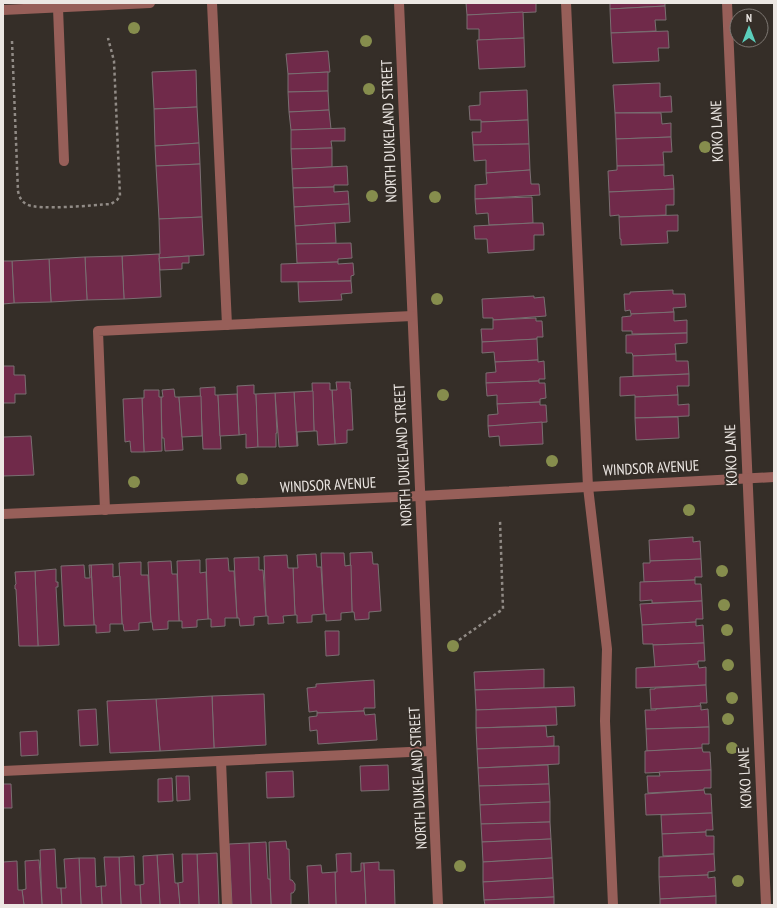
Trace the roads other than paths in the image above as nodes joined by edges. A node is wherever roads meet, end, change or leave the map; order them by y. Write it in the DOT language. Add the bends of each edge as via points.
graph roads {
  1 [pos="150,3"];
  2 [pos="212,3"];
  3 [pos="399,3"];
  4 [pos="566,3"];
  5 [pos="727,3"];
  6 [pos="58,8"];
  7 [pos="3,10"];
  8 [pos="64,161"];
  9 [pos="412,316"];
  10 [pos="227,325"];
  11 [pos="774,477"];
  12 [pos="747,479"];
  13 [pos="588,487"];
  14 [pos="420,496"];
  15 [pos="105,510"];
  16 [pos="3,514"];
  17 [pos="431,751"];
  18 [pos="221,761"];
  19 [pos="3,771"];
  20 [pos="227,905"];
  21 [pos="438,905"];
  22 [pos="613,905"];
  23 [pos="766,905"];
  1 -- 6 [label="street"];
  2 -- 10 [label="street"];
  3 -- 9 [label="street, NORTH DUKELAND STREET"];
  4 -- 13 [label="street"];
  5 -- 12 [label="street, KOKO LANE"];
  6 -- 7 [label="street"];
  6 -- 8 [label="street"];
  9 -- 10 [label="street"];
  9 -- 14 [label="street, NORTH DUKELAND STREET"];
  10 -- 15 [label="street" via="98,331"];
  11 -- 12 [label="street, WINDSOR AVENUE"];
  12 -- 13 [label="street, WINDSOR AVENUE"];
  12 -- 23 [label="street, KOKO LANE"];
  13 -- 14 [label="street, WINDSOR AVENUE"];
  13 -- 22 [label="street" via="608,649 604,720"];
  14 -- 15 [label="street, WINDSOR AVENUE"];
  14 -- 17 [label="street, NORTH DUKELAND STREET"];
  15 -- 16 [label="street, WINDSOR AVENUE"];
  17 -- 18 [label="street"];
  17 -- 21 [label="street, NORTH DUKELAND STREET"];
  18 -- 19 [label="street"];
  18 -- 20 [label="street"];
}
